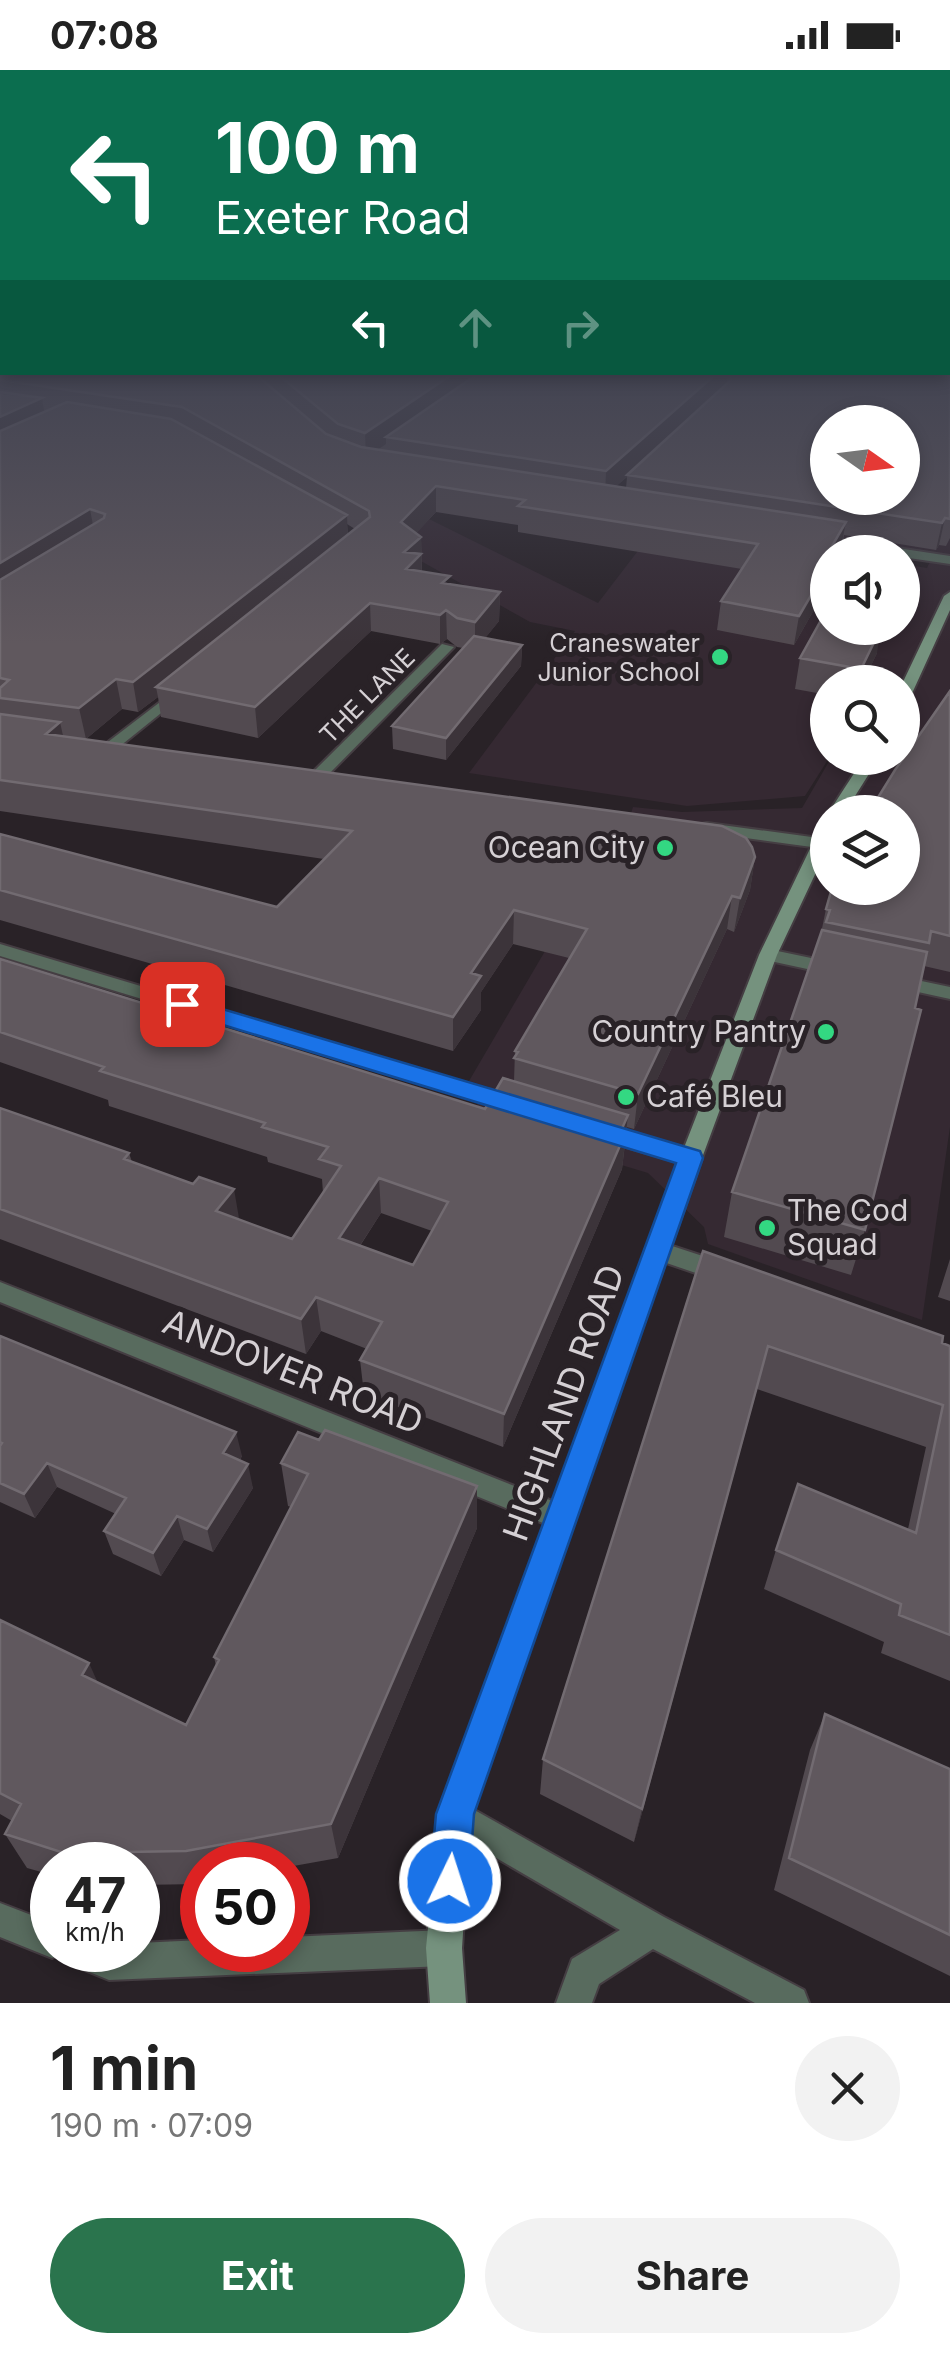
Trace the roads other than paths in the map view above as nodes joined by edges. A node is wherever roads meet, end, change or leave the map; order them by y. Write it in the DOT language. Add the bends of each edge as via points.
graph roads {
  1 [pos="806,538"];
  2 [pos="810,539"];
  3 [pos="920,556"];
  4 [pos="950,560"];
  5 [pos="950,596"];
  6 [pos="943,627"];
  7 [pos="447,647"];
  8 [pos="920,668"];
  9 [pos="198,675"];
  10 [pos="91,746"];
  11 [pos="109,748"];
  12 [pos="128,751"];
  13 [pos="299,774"];
  14 [pos="318,776"];
  15 [pos="338,779"];
  16 [pos="684,825"];
  17 [pos="810,835"];
  18 [pos="810,864"];
  19 [pos="0,950"];
  20 [pos="768,955"];
  21 [pos="950,993"];
  22 [pos="542,1113"];
  23 [pos="579,1124"];
  24 [pos="691,1158"];
  25 [pos="657,1250"];
  26 [pos="749,1281"];
  27 [pos="0,1292"];
  28 [pos="560,1517"];
  29 [pos="455,1814"];
  30 [pos="0,1920"];
  31 [pos="652,1929"];
  32 [pos="30,1932"];
  33 [pos="444,1948"];
  34 [pos="160,1960"];
  35 [pos="448,2003"];
  36 [pos="574,2003"];
  37 [pos="790,2003"];
  1 -- 2 [label="street"];
  3 -- 4 [label="street"];
  5 -- 6 [label="main road"];
  6 -- 8 [label="main road"];
  7 -- 14 [label="street, THE LANE"];
  9 -- 11 [label="street"];
  10 -- 11 [label="street"];
  11 -- 12 [label="street"];
  13 -- 14 [label="street"];
  14 -- 15 [label="street"];
  16 -- 17 [label="street"];
  18 -- 20 [label="main road, HIGHLAND ROAD"];
  19 -- 22 [label="street"];
  20 -- 21 [label="street"];
  20 -- 24 [label="main road, HIGHLAND ROAD"];
  23 -- 24 [label="street"];
  24 -- 25 [label="main road, HIGHLAND ROAD"];
  25 -- 26 [label="street"];
  25 -- 28 [label="main road, HIGHLAND ROAD"];
  27 -- 28 [label="street, ANDOVER ROAD"];
  28 -- 29 [label="main road, HIGHLAND ROAD"];
  29 -- 31 [label="street"];
  29 -- 33 [label="main road, HIGHLAND ROAD"];
  30 -- 32 [label="street"];
  31 -- 36 [label="street" via="585,1972"];
  31 -- 37 [label="street"];
  33 -- 34 [label="street"];
  33 -- 35 [label="main road, HIGHLAND ROAD"];
}
